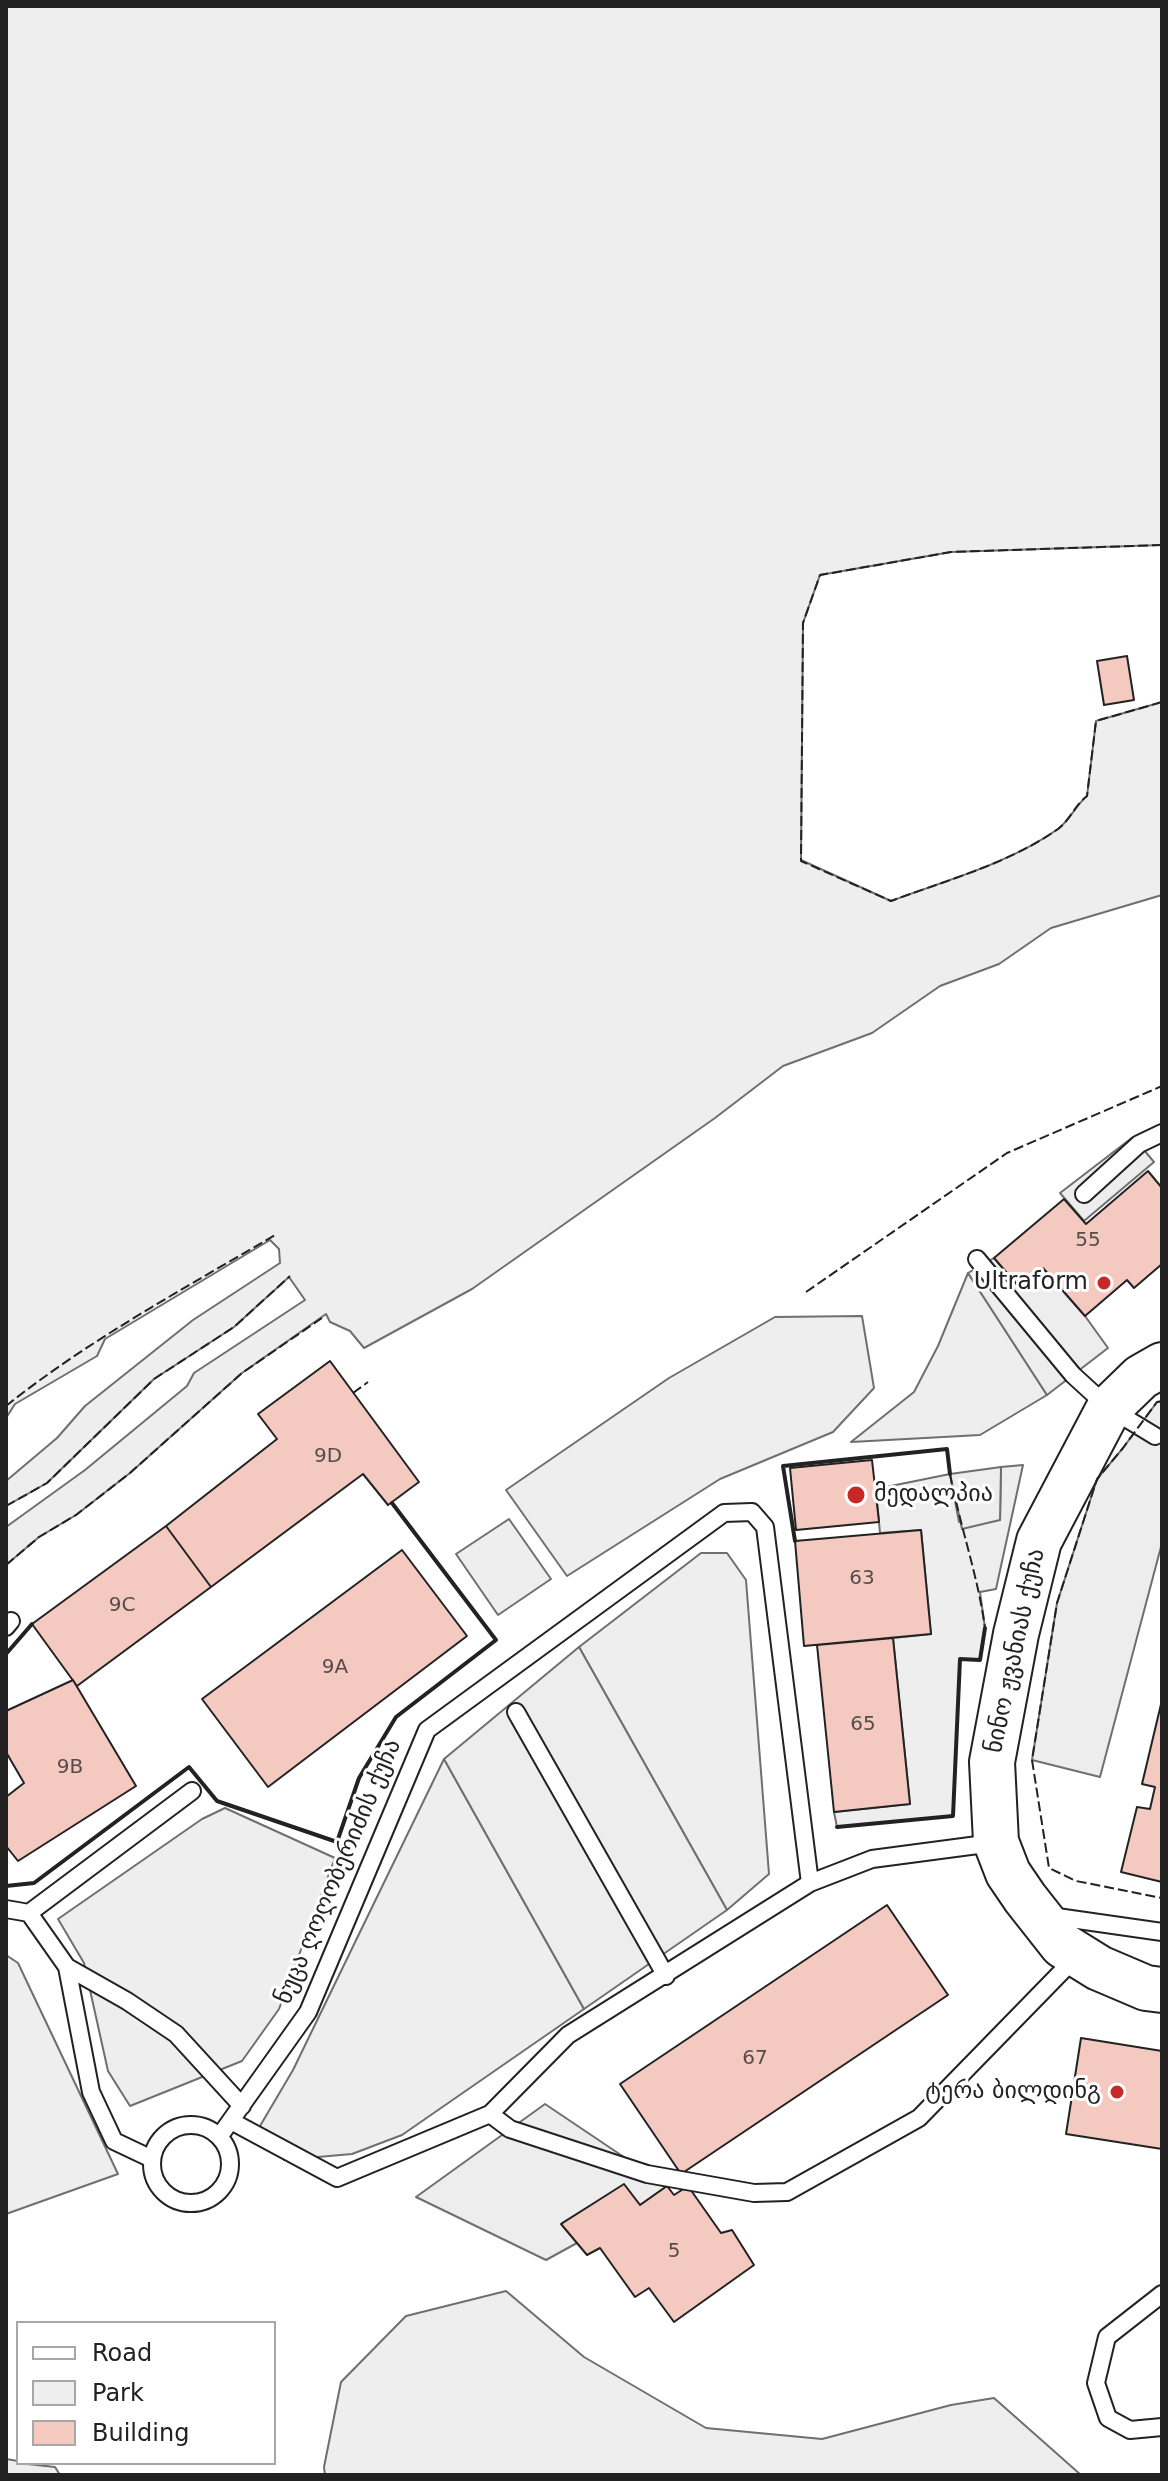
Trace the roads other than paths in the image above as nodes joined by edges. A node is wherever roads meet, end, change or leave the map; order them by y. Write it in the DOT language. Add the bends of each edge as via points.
graph roads {
  1 [pos="1162,1133"];
  2 [pos="1084,1194"];
  3 [pos="977,1259"];
  4 [pos="1162,1365"];
  5 [pos="1109,1408"];
  6 [pos="1155,1436"];
  7 [pos="516,1712"];
  8 [pos="192,1791"];
  9 [pos="996,1842"];
  10 [pos="810,1883"];
  11 [pos="6,1909"];
  12 [pos="29,1913"];
  13 [pos="1037,1914"];
  14 [pos="1162,1932"];
  15 [pos="1078,1955"];
  16 [pos="67,1967"];
  17 [pos="666,1976"];
  18 [pos="1162,1990"];
  19 [pos="242,2106"];
  20 [pos="490,2114"];
  21 [pos="231,2121"];
  22 [pos="219,2137"];
  23 [pos="152,2159"];
  24 [pos="1162,2294"];
  25 [pos="1162,2427"];
  1 -- 2 [label="lane" via="1139,1144"];
  3 -- 5 [label="lane" via="1073,1375"];
  4 -- 5 [label="street, ნინო ჟვანიას ქუჩა"];
  5 -- 6 [label="lane"];
  5 -- 9 [label="street, ნინო ჟვანიას ქუჩა" via="1039,1541 992,1762"];
  7 -- 17 [label="lane"];
  8 -- 12 [label="lane"];
  9 -- 10 [label="lane" via="872,1859"];
  9 -- 13 [label="street, ნინო ჟვანიას ქუჩა" via="1008,1873"];
  10 -- 17 [label="lane"];
  10 -- 19 [label="lane, ნუცა ღოღობერიძის ქუჩა" via="765,1527 752,1512 724,1513 427,1730 308,2012"];
  11 -- 12 [label="lane"];
  12 -- 16 [label="lane"];
  13 -- 14 [label="lane"];
  13 -- 15 [label="street, ნინო ჟვანიას ქუჩა" via="1062,1945"];
  15 -- 18 [label="street, ნინო ჟვანიას ქუჩა" via="1146,1988"];
  15 -- 20 [label="lane" via="919,2118 787,2192 754,2193 647,2174 510,2129"];
  16 -- 19 [label="lane" via="176,2034"];
  16 -- 23 [label="lane" via="91,2092 114,2141"];
  17 -- 20 [label="lane" via="568,2035"];
  19 -- 21 [label="lane, ნუცა ღოღობერიძის ქუჩა"];
  20 -- 21 [label="lane" via="337,2178"];
  21 -- 22 [label="lane, ნუცა ღოღობერიძის ქუჩა"];
  22 -- 23 [label="lane" via="197,2125 173,2129 162,2136"];
  22 -- 23 [label="lane" via="227,2148 229,2174 223,2187 201,2202 188,2204 163,2193"];
  24 -- 25 [label="lane" via="1107,2337 1096,2383 1108,2418 1130,2430"];
}
